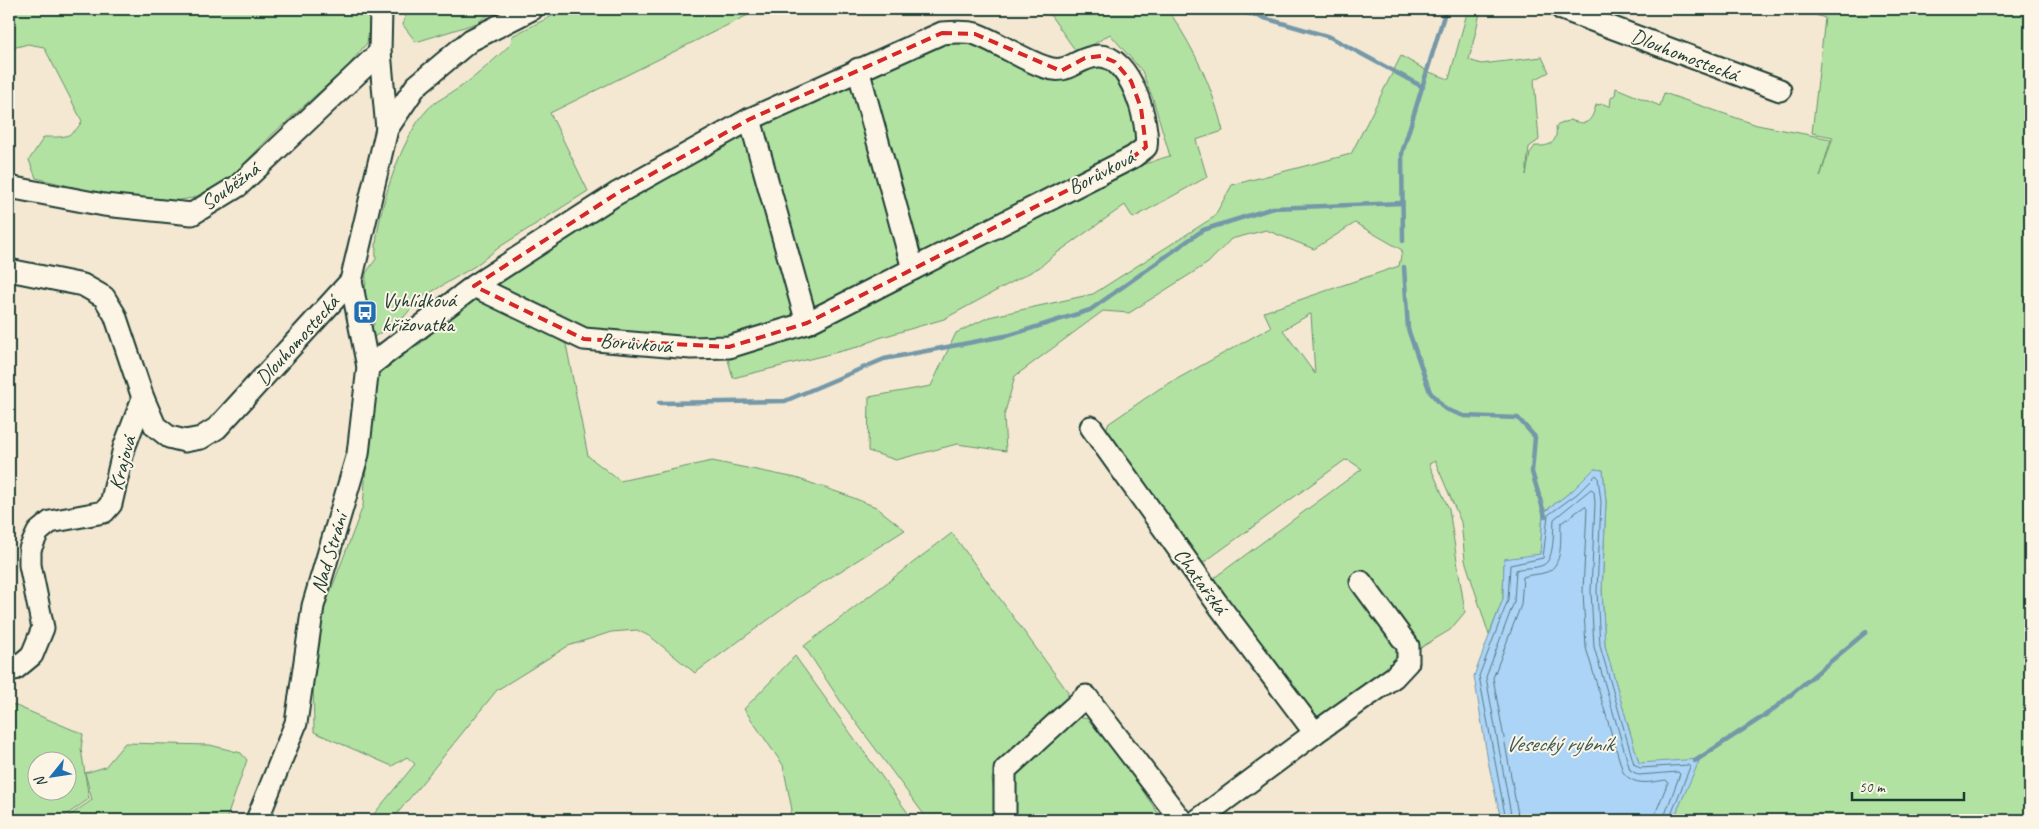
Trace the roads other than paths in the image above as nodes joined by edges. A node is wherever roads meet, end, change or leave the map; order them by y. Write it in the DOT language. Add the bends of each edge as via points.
graph roads {
  1 [pos="381,9"];
  2 [pos="532,9"];
  3 [pos="1562,9"];
  4 [pos="380,52"];
  5 [pos="858,69"];
  6 [pos="1780,90"];
  7 [pos="750,119"];
  8 [pos="387,129"];
  9 [pos="9,187"];
  10 [pos="913,269"];
  11 [pos="9,270"];
  12 [pos="351,281"];
  13 [pos="474,286"];
  14 [pos="807,323"];
  15 [pos="368,367"];
  16 [pos="143,398"];
  17 [pos="1091,427"];
  18 [pos="1361,582"];
  19 [pos="9,670"];
  20 [pos="1315,733"];
  21 [pos="257,820"];
  22 [pos="1005,820"];
  23 [pos="1181,820"];
  24 [pos="1198,820"];
  1 -- 4 [label="street"];
  2 -- 8 [label="street, Dlouhomostecká" via="471,40 416,86"];
  3 -- 6 [label="street, Dlouhomostecká"];
  4 -- 8 [label="street"];
  4 -- 9 [label="street, Souběžná" via="238,186 192,214 104,206"];
  5 -- 7 [label="street, Borůvková"];
  5 -- 10 [label="street"];
  5 -- 10 [label="street, Borůvková" via="942,33 975,34 1045,68 1061,71 1085,58 1101,56 1115,62 1131,81 1141,108 1148,137 1146,147 1133,157"];
  7 -- 13 [label="street, Borůvková" via="616,194"];
  7 -- 14 [label="street"];
  8 -- 12 [label="street, Dlouhomostecká"];
  10 -- 14 [label="street, Borůvková"];
  11 -- 16 [label="street, Dlouhomostecká" via="83,285 104,297 116,315"];
  12 -- 15 [label="street, Nad Strání"];
  12 -- 16 [label="street, Dlouhomostecká" via="217,428 201,438 185,442 169,437 155,426"];
  13 -- 14 [label="street, Borůvková" via="584,338 691,348 729,347"];
  13 -- 15 [label="street, Borůvková"];
  15 -- 21 [label="street, Nad Strání" via="358,454 313,606 296,723"];
  16 -- 19 [label="street, Krajová" via="124,448 111,504 104,512 50,522 38,532 30,549 30,565 42,628 32,655"];
  17 -- 20 [label="street, Chatařská"];
  18 -- 20 [label="street" via="1408,646 1408,662 1394,677"];
  20 -- 24 [label="street"];
  22 -- 23 [label="street" via="1005,770 1086,696"];
}
